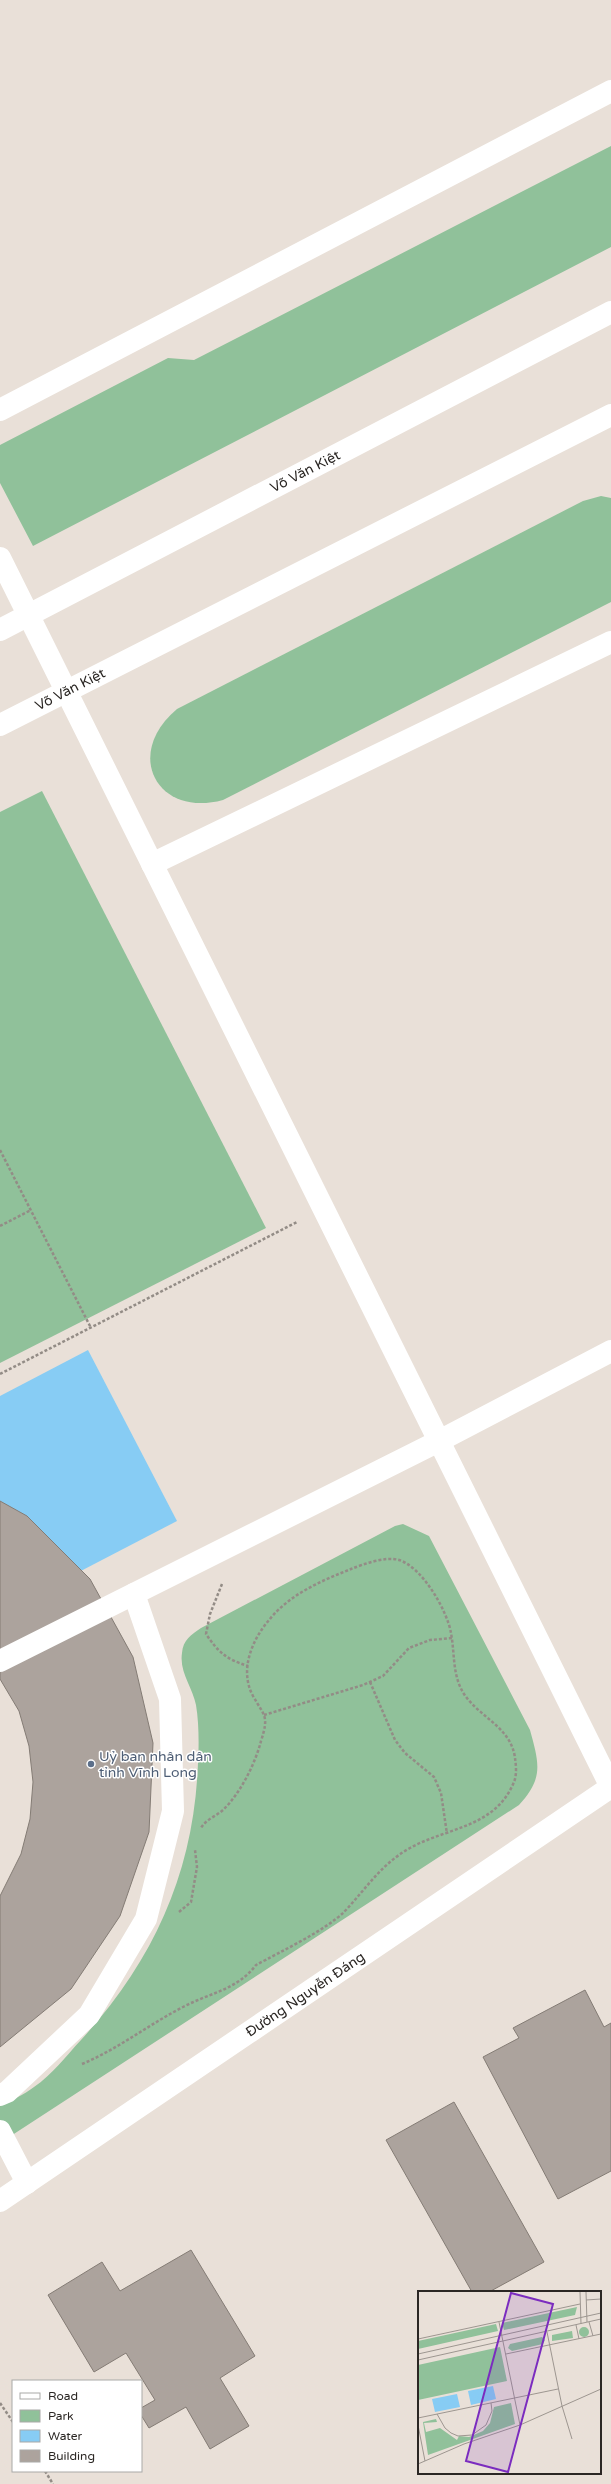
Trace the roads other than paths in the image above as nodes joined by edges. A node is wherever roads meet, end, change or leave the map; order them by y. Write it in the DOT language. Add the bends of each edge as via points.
graph roads {
  1 [pos="611,90"];
  2 [pos="611,312"];
  3 [pos="0,410"];
  4 [pos="611,415"];
  5 [pos="0,558"];
  6 [pos="28,615"];
  7 [pos="0,630"];
  8 [pos="611,642"];
  9 [pos="66,691"];
  10 [pos="0,725"];
  11 [pos="152,864"];
  12 [pos="611,1351"];
  13 [pos="439,1441"];
  14 [pos="134,1594"];
  15 [pos="0,1661"];
  16 [pos="611,1787"];
  17 [pos="0,2095"];
  18 [pos="0,2132"];
  19 [pos="27,2182"];
  20 [pos="0,2201"];
  1 -- 3 [label="street"];
  2 -- 6 [label="street, Võ Văn Kiệt"];
  4 -- 9 [label="street, Võ Văn Kiệt"];
  5 -- 6 [label="street"];
  6 -- 7 [label="street, Võ Văn Kiệt"];
  6 -- 9 [label="street"];
  8 -- 11 [label="street"];
  9 -- 10 [label="street, Võ Văn Kiệt"];
  9 -- 11 [label="street"];
  11 -- 13 [label="street"];
  12 -- 13 [label="street"];
  13 -- 14 [label="street"];
  13 -- 16 [label="street"];
  14 -- 15 [label="street"];
  14 -- 17 [label="street" via="170,1700 173,1811 148,1911 89,2015 7,2092"];
  16 -- 19 [label="street, Đường Nguyễn Đáng"];
  18 -- 19 [label="street"];
  19 -- 20 [label="street, Đường Nguyễn Đáng"];
}
